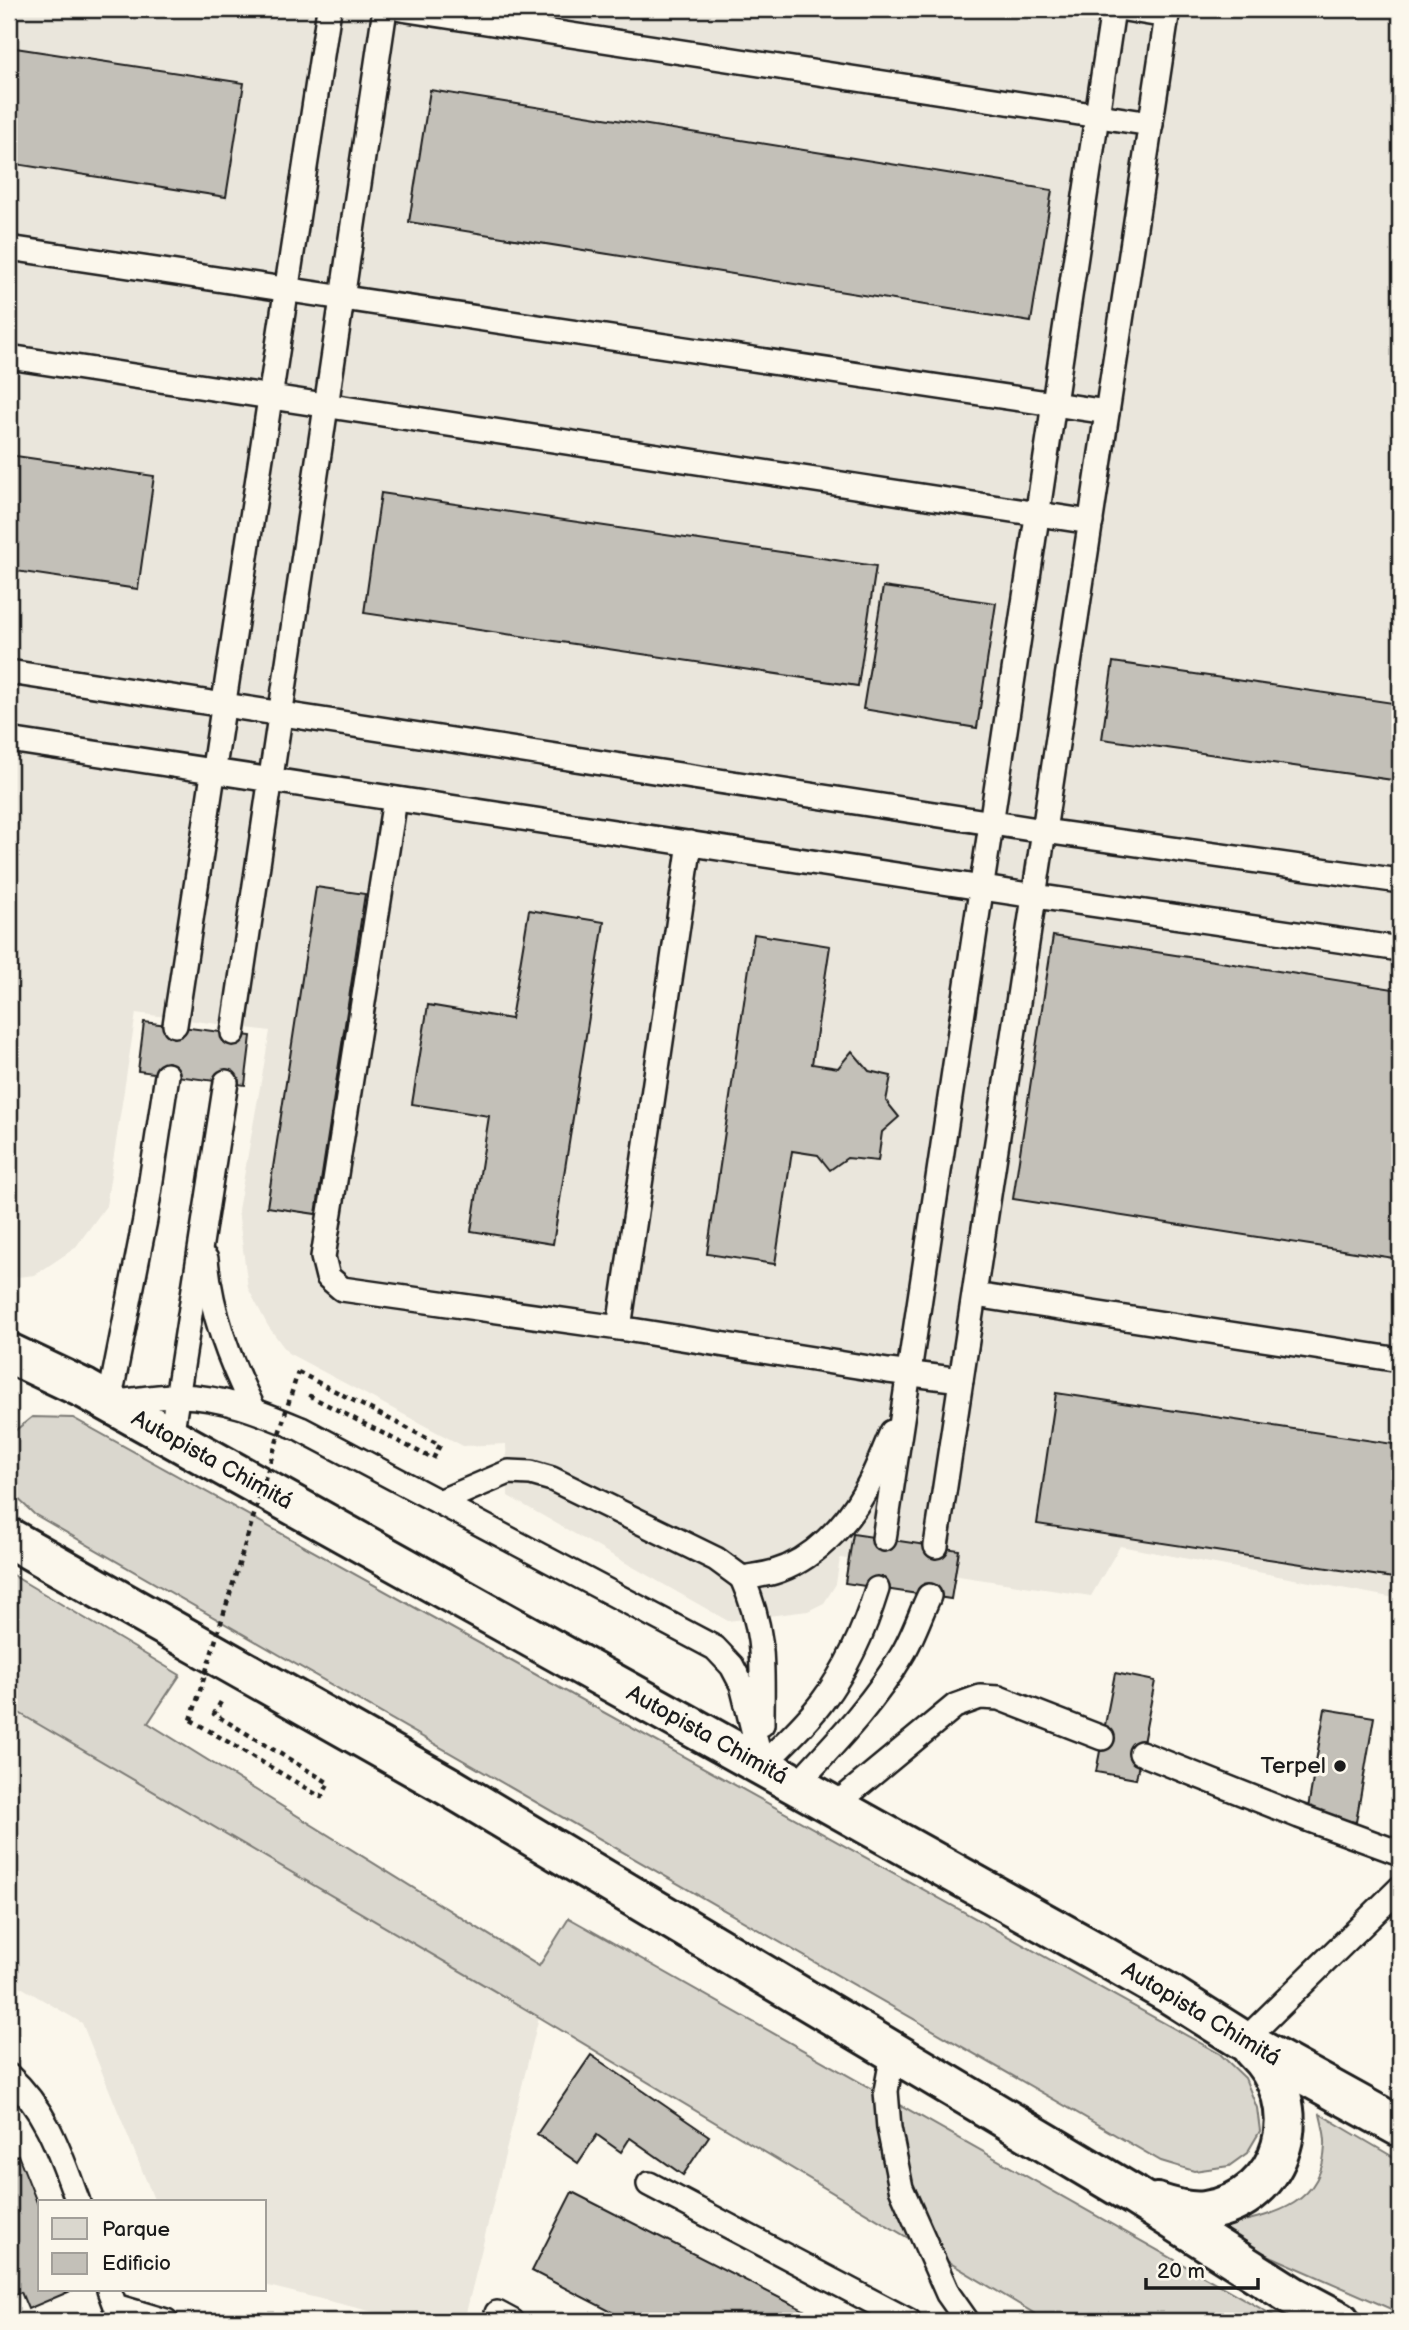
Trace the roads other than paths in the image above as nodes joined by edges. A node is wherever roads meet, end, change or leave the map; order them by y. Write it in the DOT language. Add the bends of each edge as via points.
graph roads {
  1 [pos="329,9"];
  2 [pos="386,9"];
  3 [pos="401,9"];
  4 [pos="1114,9"];
  5 [pos="1125,9"];
  6 [pos="1168,12"];
  7 [pos="1097,116"];
  8 [pos="1151,124"];
  9 [pos="9,248"];
  10 [pos="286,289"];
  11 [pos="342,298"];
  12 [pos="9,357"];
  13 [pos="270,397"];
  14 [pos="1054,404"];
  15 [pos="326,405"];
  16 [pos="1107,412"];
  17 [pos="1038,514"];
  18 [pos="1091,522"];
  19 [pos="9,672"];
  20 [pos="224,705"];
  21 [pos="280,714"];
  22 [pos="9,740"];
  23 [pos="214,771"];
  24 [pos="270,780"];
  25 [pos="395,799"];
  26 [pos="991,823"];
  27 [pos="1044,831"];
  28 [pos="690,843"];
  29 [pos="1400,881"];
  30 [pos="982,888"];
  31 [pos="1035,896"];
  32 [pos="1400,949"];
  33 [pos="175,1026"];
  34 [pos="233,1033"];
  35 [pos="167,1075"];
  36 [pos="226,1082"];
  37 [pos="203,1230"];
  38 [pos="975,1295"];
  39 [pos="619,1328"];
  40 [pos="9,1353"];
  41 [pos="1400,1360"];
  42 [pos="909,1373"];
  43 [pos="961,1380"];
  44 [pos="9,1386"];
  45 [pos="97,1396"];
  46 [pos="178,1396"];
  47 [pos="904,1404"];
  48 [pos="253,1409"];
  49 [pos="171,1437"];
  50 [pos="439,1502"];
  51 [pos="10,1539"];
  52 [pos="884,1539"];
  53 [pos="936,1546"];
  54 [pos="742,1578"];
  55 [pos="877,1588"];
  56 [pos="929,1596"];
  57 [pos="1102,1738"];
  58 [pos="1141,1753"];
  59 [pos="762,1766"];
  60 [pos="796,1785"];
  61 [pos="834,1806"];
  62 [pos="1400,1853"];
  63 [pos="1400,1888"];
  64 [pos="1244,2041"];
  65 [pos="893,2053"];
  66 [pos="9,2076"];
  67 [pos="1400,2127"];
  68 [pos="649,2184"];
  69 [pos="1135,2196"];
  70 [pos="77,2200"];
  71 [pos="110,2292"];
  72 [pos="166,2321"];
  73 [pos="909,2321"];
  74 [pos="967,2321"];
  75 [pos="1340,2321"];
  1 -- 10 [label="lane"];
  2 -- 11 [label="lane"];
  3 -- 7 [label="lane"];
  4 -- 7 [label="lane"];
  5 -- 6 [label="lane"];
  6 -- 8 [label="lane"];
  7 -- 8 [label="lane"];
  7 -- 14 [label="lane"];
  8 -- 16 [label="lane"];
  9 -- 10 [label="lane"];
  10 -- 11 [label="lane"];
  10 -- 13 [label="lane"];
  11 -- 14 [label="lane"];
  11 -- 15 [label="lane"];
  12 -- 13 [label="lane"];
  13 -- 15 [label="lane"];
  13 -- 20 [label="lane"];
  14 -- 16 [label="lane"];
  14 -- 17 [label="lane"];
  15 -- 17 [label="lane"];
  15 -- 21 [label="lane"];
  16 -- 18 [label="lane"];
  17 -- 18 [label="lane"];
  17 -- 26 [label="lane"];
  18 -- 27 [label="lane"];
  19 -- 20 [label="lane"];
  20 -- 21 [label="lane"];
  20 -- 23 [label="lane"];
  21 -- 24 [label="lane"];
  21 -- 26 [label="lane"];
  22 -- 23 [label="lane"];
  23 -- 24 [label="lane"];
  23 -- 33 [label="lane"];
  24 -- 25 [label="lane"];
  24 -- 34 [label="lane"];
  25 -- 28 [label="lane"];
  25 -- 39 [label="lane" via="323,1257 328,1277 342,1289"];
  26 -- 27 [label="lane"];
  26 -- 30 [label="lane"];
  27 -- 29 [label="lane"];
  27 -- 31 [label="lane"];
  28 -- 30 [label="lane"];
  28 -- 39 [label="lane"];
  30 -- 31 [label="lane"];
  30 -- 42 [label="lane"];
  31 -- 32 [label="lane"];
  31 -- 38 [label="lane"];
  35 -- 45 [label="lane" via="145,1220"];
  36 -- 37 [label="lane"];
  37 -- 46 [label="lane"];
  37 -- 48 [label="lane" via="217,1323"];
  38 -- 41 [label="lane"];
  38 -- 43 [label="lane"];
  39 -- 42 [label="lane"];
  40 -- 45 [label="highway, Autopista Chimitá"];
  42 -- 43 [label="lane"];
  42 -- 47 [label="lane"];
  43 -- 53 [label="lane"];
  44 -- 45 [label="highway" via="48,1378"];
  45 -- 46 [label="lane"];
  45 -- 49 [label="highway, Autopista Chimitá"];
  46 -- 48 [label="lane"];
  46 -- 49 [label="lane"];
  47 -- 52 [label="lane"];
  47 -- 54 [label="lane" via="851,1514 803,1558 776,1572"];
  48 -- 50 [label="lane" via="301,1429"];
  49 -- 59 [label="highway, Autopista Chimitá"];
  50 -- 54 [label="lane" via="509,1472 542,1476 716,1559"];
  50 -- 59 [label="lane" via="715,1648 742,1685"];
  51 -- 65 [label="highway" via="448,1786"];
  54 -- 59 [label="lane" via="760,1630"];
  55 -- 59 [label="lane" via="841,1676"];
  56 -- 60 [label="lane" via="903,1654 881,1686"];
  57 -- 61 [label="lane" via="999,1698 969,1699"];
  58 -- 62 [label="lane"];
  59 -- 60 [label="highway, Autopista Chimitá"];
  60 -- 61 [label="highway, Autopista Chimitá"];
  61 -- 64 [label="highway, Autopista Chimitá" via="1168,1993"];
  63 -- 64 [label="lane"];
  64 -- 67 [label="highway, Autopista Chimitá"];
  64 -- 69 [label="highway" via="1268,2063 1282,2092 1287,2124 1279,2156 1261,2182 1235,2202 1204,2211 1172,2208"];
  65 -- 69 [label="highway"];
  65 -- 74 [label="lane" via="886,2091 901,2188 948,2294"];
  66 -- 70 [label="lane" via="41,2112"];
  68 -- 73 [label="lane"];
  69 -- 75 [label="highway"];
  71 -- 72 [label="lane" via="115,2306"];
}
